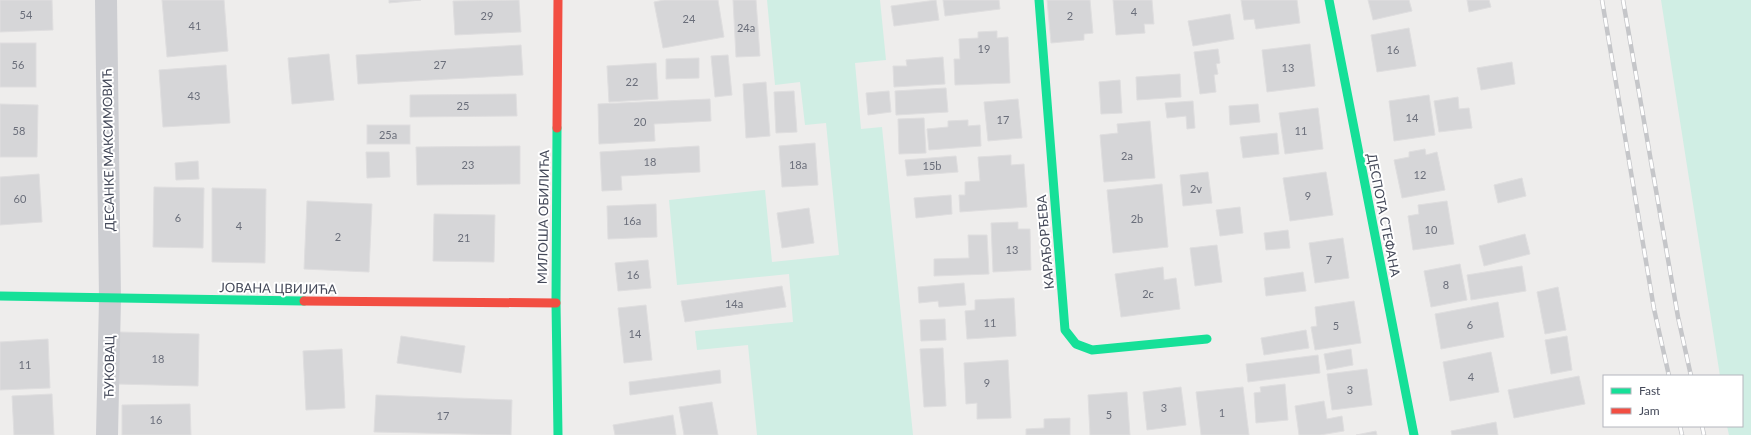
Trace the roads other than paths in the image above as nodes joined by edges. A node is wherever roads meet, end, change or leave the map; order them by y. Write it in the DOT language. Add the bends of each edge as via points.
graph roads {
  1 [pos="106,0"];
  2 [pos="558,0"];
  3 [pos="1039,0"];
  4 [pos="1329,0"];
  5 [pos="0,296"];
  6 [pos="110,299"];
  7 [pos="556,303"];
  8 [pos="1207,339"];
  9 [pos="107,435"];
  10 [pos="558,435"];
  11 [pos="1414,435"];
  1 -- 6 [label="street, ДЕСАНКЕ МАКСИМОВИЋ"];
  2 -- 7 [label="street, МИЛОША ОБИЛИЋА"];
  3 -- 8 [label="street, КАРАЂОРЂЕВА" via="1065,330 1070,341 1074,345 1092,350"];
  4 -- 11 [label="street, ДЕСПОТА СТЕФАНА"];
  5 -- 6 [label="street, ЈОВАНА ЦВИЈИЋА"];
  6 -- 7 [label="street, ЈОВАНА ЦВИЈИЋА"];
  6 -- 9 [label="street, ЋУКОВАЦ"];
  7 -- 10 [label="street, МИЛОША ОБИЛИЋА"];
}
